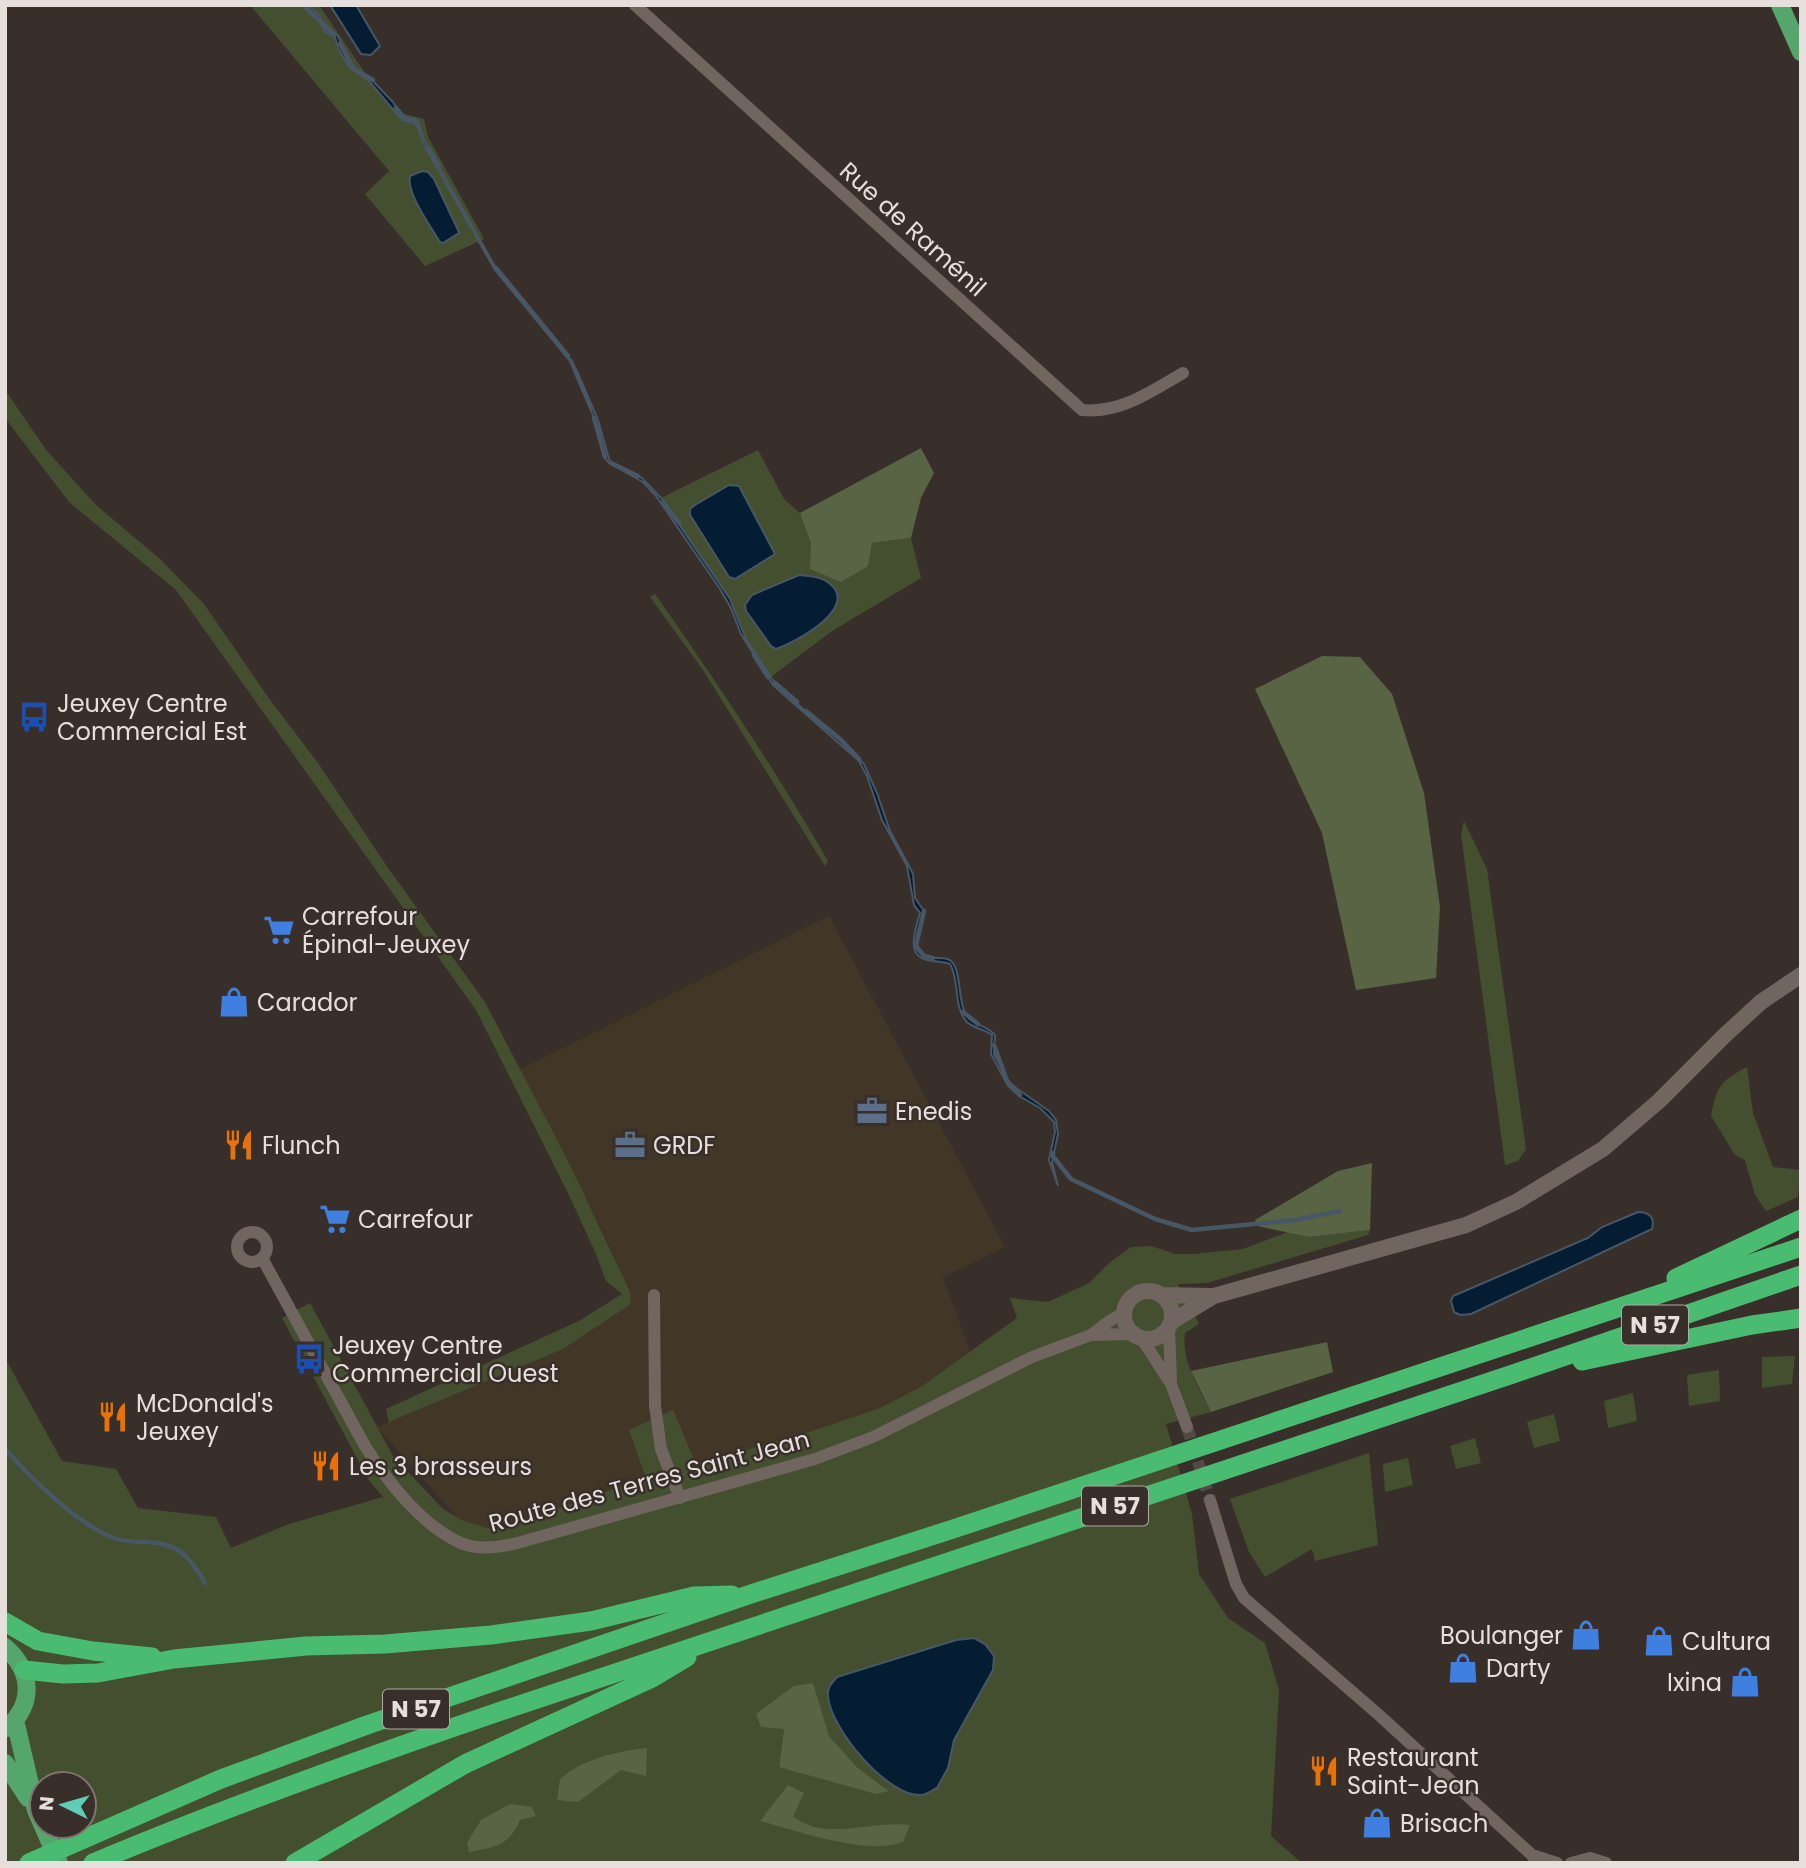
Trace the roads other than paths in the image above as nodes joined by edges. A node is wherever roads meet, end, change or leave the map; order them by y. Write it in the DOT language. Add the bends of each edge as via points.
graph roads {
  1 [pos="635,5"];
  2 [pos="1780,5"];
  3 [pos="1801,52"];
  4 [pos="1183,373"];
  5 [pos="1801,975"];
  6 [pos="1801,1219"];
  7 [pos="1801,1247"];
  8 [pos="262,1258"];
  9 [pos="1801,1275"];
  10 [pos="654,1295"];
  11 [pos="1162,1295"];
  12 [pos="1214,1296"];
  13 [pos="1626,1306"];
  14 [pos="1124,1314"];
  15 [pos="1801,1318"];
  16 [pos="1170,1325"];
  17 [pos="1091,1335"];
  18 [pos="1132,1336"];
  19 [pos="1510,1375"];
  20 [pos="1171,1384"];
  21 [pos="1187,1427"];
  22 [pos="680,1498"];
  23 [pos="1210,1500"];
  24 [pos="751,1594"];
  25 [pos="5,1622"];
  26 [pos="720,1637"];
  27 [pos="5,1647"];
  28 [pos="174,1659"];
  29 [pos="24,1670"];
  30 [pos="10,1724"];
  31 [pos="5,1763"];
  32 [pos="28,1782"];
  33 [pos="28,1800"];
  34 [pos="49,1840"];
  35 [pos="1534,1859"];
  36 [pos="29,1863"];
  37 [pos="59,1863"];
  38 [pos="93,1863"];
  39 [pos="295,1863"];
  40 [pos="1557,1863"];
  41 [pos="1571,1863"];
  42 [pos="1606,1863"];
  1 -- 4 [label="street, Rue de Raménil" via="1082,410 1102,411 1130,403"];
  2 -- 3 [label="main road"];
  5 -- 12 [label="street" via="1761,1002 1603,1149 1516,1202 1466,1225"];
  6 -- 13 [label="highway"];
  7 -- 13 [label="highway, N 57"];
  8 -- 22 [label="street, Route des Terres Saint Jean" via="383,1475 410,1506 462,1544 502,1547"];
  9 -- 19 [label="highway, N 57"];
  10 -- 22 [label="street" via="655,1406 661,1449"];
  11 -- 12 [label="street"];
  11 -- 14 [label="street" via="1138,1294"];
  11 -- 16 [label="street" via="1171,1308"];
  12 -- 16 [label="street"];
  13 -- 24 [label="highway, N 57"];
  14 -- 17 [label="street, Route des Terres Saint Jean"];
  14 -- 18 [label="street"];
  15 -- 19 [label="highway"];
  16 -- 18 [label="street" via="1157,1338"];
  16 -- 20 [label="street"];
  17 -- 18 [label="street, Route des Terres Saint Jean"];
  17 -- 22 [label="street, Route des Terres Saint Jean" via="1032,1357 873,1437 814,1460"];
  18 -- 20 [label="street"];
  19 -- 26 [label="highway, N 57"];
  20 -- 21 [label="street"];
  23 -- 35 [label="street" via="1244,1598"];
  24 -- 28 [label="highway" via="694,1596 591,1621 491,1636"];
  24 -- 36 [label="highway, N 57" via="220,1779"];
  25 -- 28 [label="highway" via="38,1641"];
  26 -- 38 [label="highway, N 57" via="344,1765"];
  26 -- 39 [label="highway" via="652,1678 465,1764"];
  27 -- 29 [label="main road"];
  28 -- 29 [label="highway" via="98,1673"];
  29 -- 30 [label="main road" via="24,1705"];
  30 -- 32 [label="main road"];
  31 -- 33 [label="main road"];
  34 -- 37 [label="main road"];
  35 -- 40 [label="street"];
  41 -- 42 [label="street" via="1590,1858"];
}
